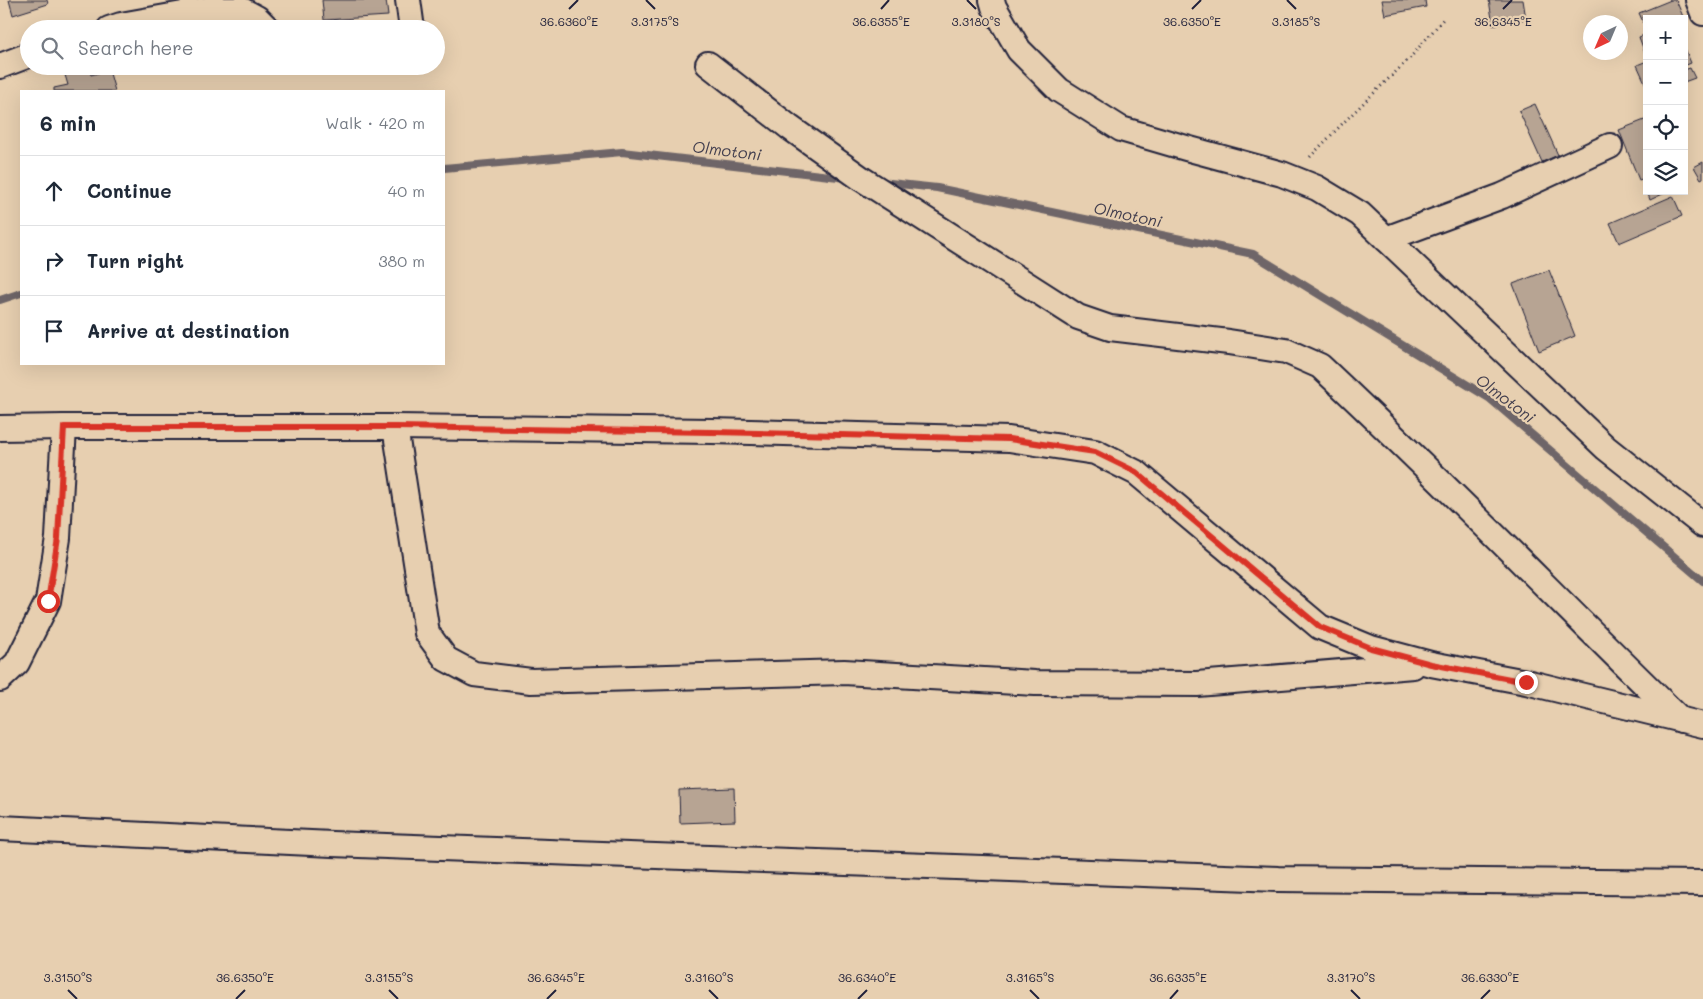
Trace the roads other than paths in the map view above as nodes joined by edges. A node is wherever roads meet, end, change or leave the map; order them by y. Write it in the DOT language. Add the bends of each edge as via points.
graph roads {
  1 [pos="408,0"];
  2 [pos="992,0"];
  3 [pos="1698,0"];
  4 [pos="1703,13"];
  5 [pos="149,20"];
  6 [pos="259,20"];
  7 [pos="411,20"];
  8 [pos="20,58"];
  9 [pos="708,64"];
  10 [pos="0,66"];
  11 [pos="1610,146"];
  12 [pos="1386,239"];
  13 [pos="64,427"];
  14 [pos="396,427"];
  15 [pos="0,428"];
  16 [pos="1703,525"];
  17 [pos="1431,664"];
  18 [pos="0,679"];
  19 [pos="1693,723"];
  20 [pos="0,828"];
  21 [pos="1703,883"];
  1 -- 7 [label="street"];
  2 -- 12 [label="street" via="1020,50 1059,90 1121,129 1317,188 1360,214"];
  3 -- 4 [label="street"];
  5 -- 6 [label="street" via="204,10 242,10"];
  8 -- 10 [label="street"];
  9 -- 19 [label="street" via="862,179 1078,317 1110,328 1286,351 1320,366 1475,514 1574,615"];
  11 -- 12 [label="street" via="1502,196"];
  12 -- 16 [label="street" via="1606,448"];
  13 -- 14 [label="street"];
  13 -- 15 [label="street"];
  13 -- 18 [label="street" via="58,538 48,601 17,663"];
  14 -- 17 [label="street" via="1009,439 1095,452 1136,472 1320,627 1371,648"];
  14 -- 17 [label="street" via="427,634 446,659 474,674 531,681 844,672 1035,682 1197,684"];
  17 -- 19 [label="street" via="1526,682"];
  20 -- 21 [label="street" via="1278,880"];
}
